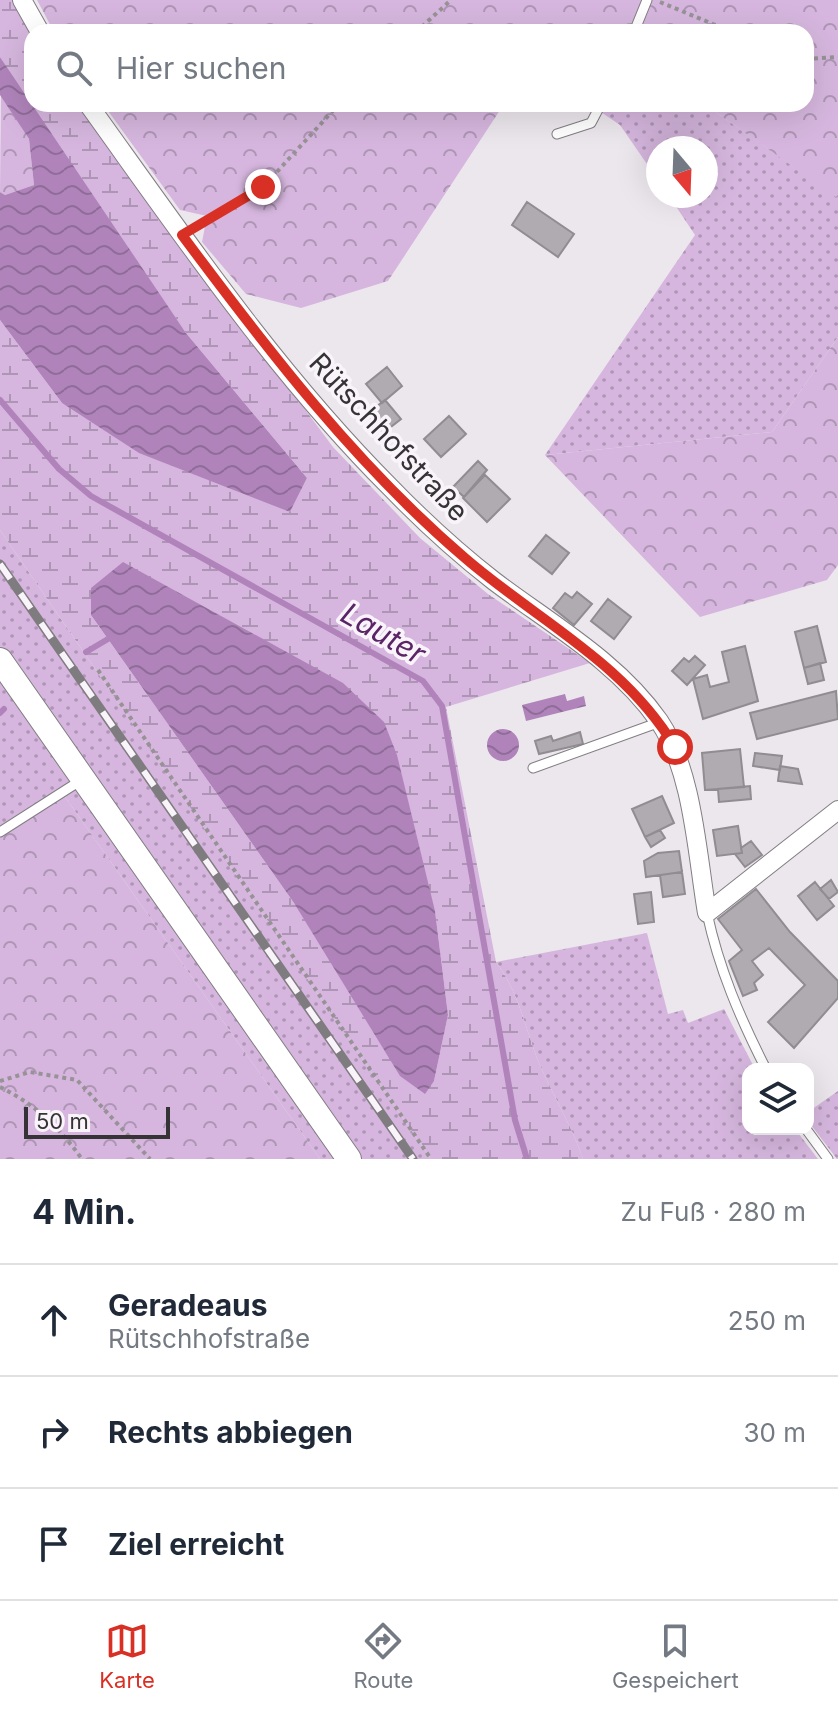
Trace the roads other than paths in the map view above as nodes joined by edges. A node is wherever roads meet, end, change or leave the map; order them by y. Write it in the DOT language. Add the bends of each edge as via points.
graph roads {
  1 [pos="22,0"];
  2 [pos="647,0"];
  3 [pos="36,24"];
  4 [pos="637,24"];
  5 [pos="94,112"];
  6 [pos="597,112"];
  7 [pos="557,134"];
  8 [pos="0,660"];
  9 [pos="660,722"];
  10 [pos="533,768"];
  11 [pos="83,779"];
  12 [pos="838,810"];
  13 [pos="0,832"];
  14 [pos="707,913"];
  15 [pos="763,1063"];
  16 [pos="810,1135"];
  17 [pos="349,1159"];
  18 [pos="828,1159"];
  1 -- 3 [label="street"];
  2 -- 4 [label="lane"];
  5 -- 9 [label="street, Rütschhofstraße" via="182,235 341,435 391,489 465,558 602,660"];
  6 -- 7 [label="lane" via="591,123"];
  8 -- 11 [label="street"];
  9 -- 10 [label="lane"];
  9 -- 14 [label="street, Rütschhofstraße" via="675,747 683,777"];
  11 -- 13 [label="lane"];
  11 -- 17 [label="street"];
  12 -- 14 [label="street"];
  14 -- 15 [label="lane" via="723,974"];
  16 -- 18 [label="lane"];
}
